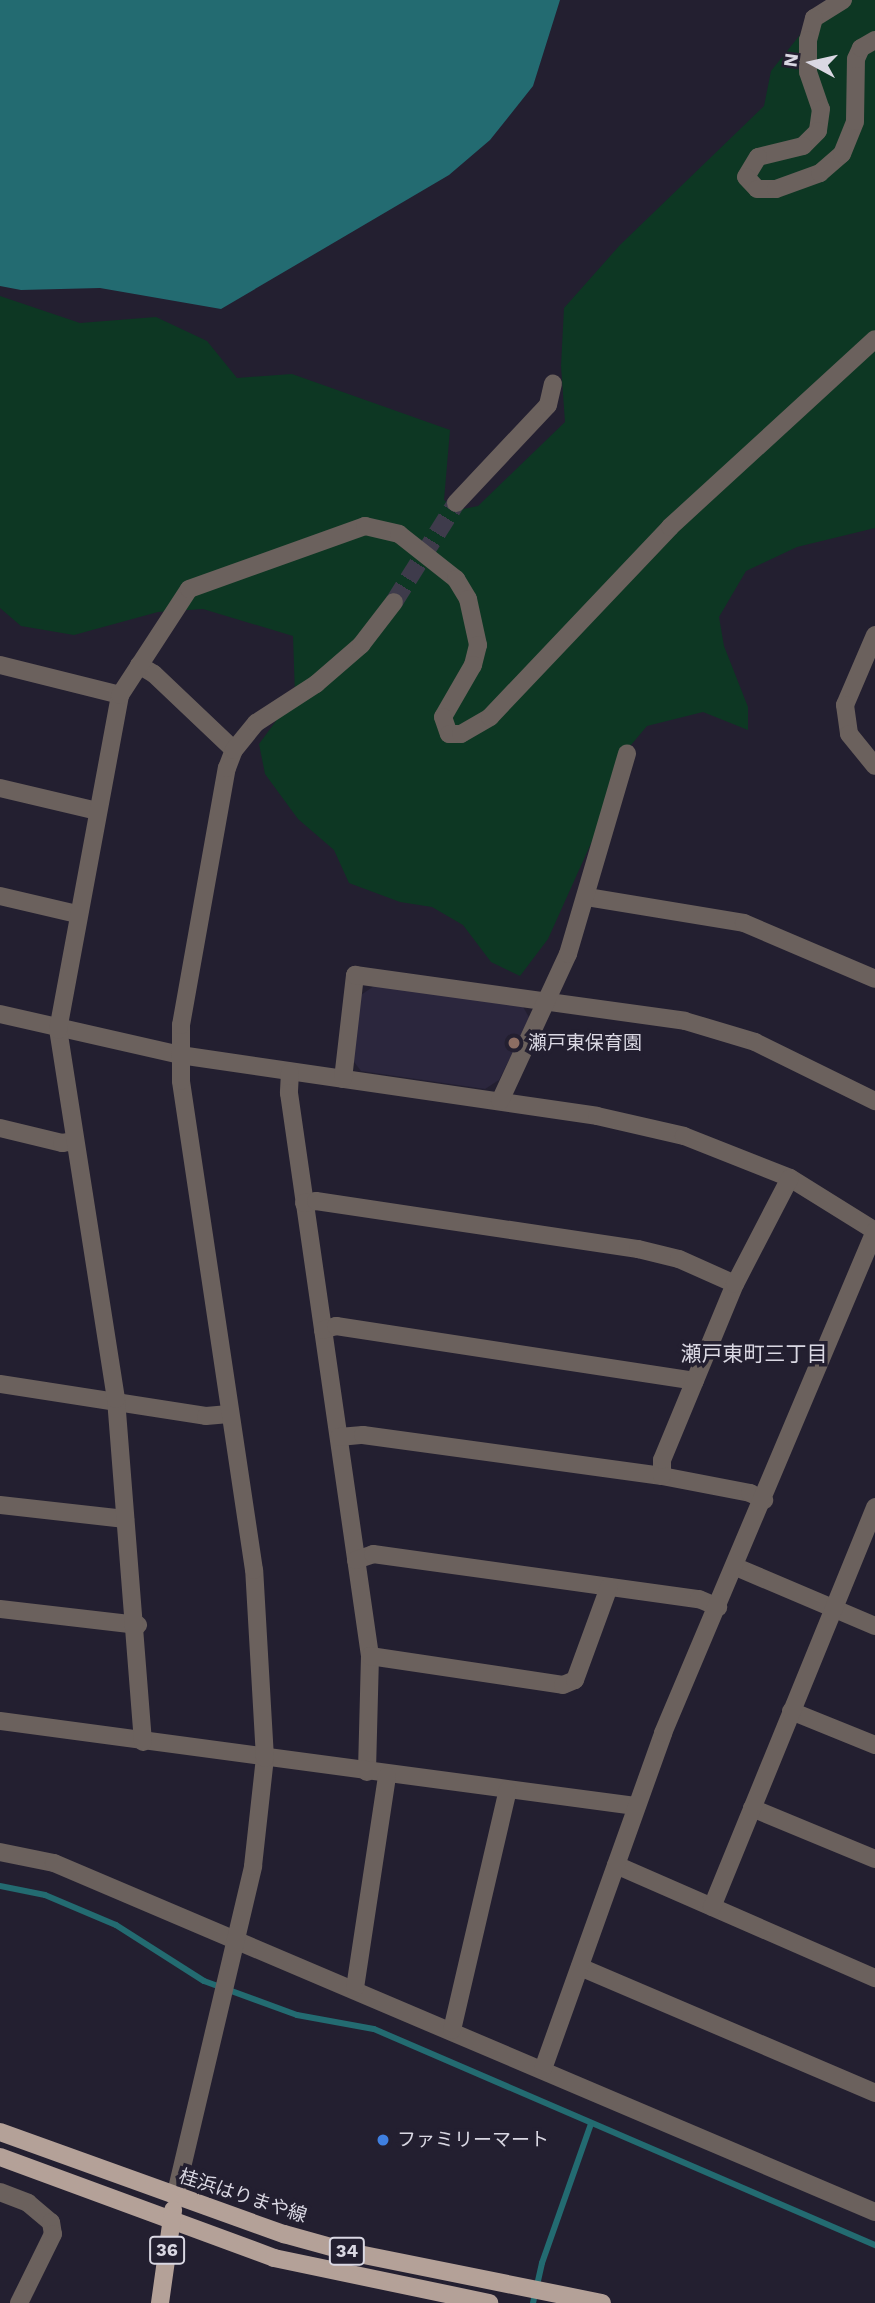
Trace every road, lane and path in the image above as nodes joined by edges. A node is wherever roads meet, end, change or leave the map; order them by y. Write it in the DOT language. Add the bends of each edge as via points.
graph roads {
  1 [pos="843,0"];
  2 [pos="875,40"];
  3 [pos="875,339"];
  4 [pos="553,384"];
  5 [pos="456,503"];
  6 [pos="394,602"];
  7 [pos="875,635"];
  8 [pos="0,665"];
  9 [pos="139,665"];
  10 [pos="120,695"];
  11 [pos="234,750"];
  12 [pos="627,753"];
  13 [pos="875,766"];
  14 [pos="0,788"];
  15 [pos="97,811"];
  16 [pos="0,896"];
  17 [pos="587,897"];
  18 [pos="78,914"];
  19 [pos="875,979"];
  20 [pos="549,1002"];
  21 [pos="0,1014"];
  22 [pos="58,1030"];
  23 [pos="180,1055"];
  24 [pos="290,1072"];
  25 [pos="343,1079"];
  26 [pos="500,1101"];
  27 [pos="875,1101"];
  28 [pos="0,1128"];
  29 [pos="75,1140"];
  30 [pos="790,1178"];
  31 [pos="304,1203"];
  32 [pos="875,1231"];
  33 [pos="736,1284"];
  34 [pos="323,1329"];
  35 [pos="695,1381"];
  36 [pos="0,1384"];
  37 [pos="116,1399"];
  38 [pos="229,1414"];
  39 [pos="339,1437"];
  40 [pos="662,1476"];
  41 [pos="764,1500"];
  42 [pos="0,1505"];
  43 [pos="875,1507"];
  44 [pos="125,1519"];
  45 [pos="356,1560"];
  46 [pos="736,1567"];
  47 [pos="609,1587"];
  48 [pos="718,1607"];
  49 [pos="0,1609"];
  50 [pos="833,1609"];
  51 [pos="138,1625"];
  52 [pos="875,1626"];
  53 [pos="370,1656"];
  54 [pos="791,1711"];
  55 [pos="0,1721"];
  56 [pos="144,1742"];
  57 [pos="875,1745"];
  58 [pos="265,1758"];
  59 [pos="367,1772"];
  60 [pos="387,1776"];
  61 [pos="508,1790"];
  62 [pos="635,1806"];
  63 [pos="752,1808"];
  64 [pos="0,1852"];
  65 [pos="875,1859"];
  66 [pos="616,1865"];
  67 [pos="712,1908"];
  68 [pos="238,1939"];
  69 [pos="580,1967"];
  70 [pos="875,1979"];
  71 [pos="355,1988"];
  72 [pos="452,2030"];
  73 [pos="543,2069"];
  74 [pos="875,2094"];
  75 [pos="0,2132"];
  76 [pos="0,2157"];
  77 [pos="0,2192"];
  78 [pos="175,2197"];
  79 [pos="875,2212"];
  80 [pos="171,2220"];
  81 [pos="19,2303"];
  82 [pos="160,2303"];
  83 [pos="489,2303"];
  84 [pos="602,2303"];
  1 -- 2 [label="street" via="814,18 808,40 808,72 821,109 818,131 803,146 758,157 746,177 757,188 776,190 820,173 842,154 855,121 856,59 861,48"];
  3 -- 9 [label="street" via="670,527 491,717 461,734 449,734 443,717 447,703 473,665 478,645 468,599 456,579 398,534 365,526 189,589"];
  4 -- 5 [label="street" via="548,405"];
  6 -- 11 [label="street" via="361,645 316,684 256,723"];
  7 -- 13 [label="street" via="845,705 849,734"];
  8 -- 10 [label="street"];
  9 -- 10 [label="street"];
  9 -- 11 [label="street"];
  10 -- 15 [label="street"];
  11 -- 23 [label="street" via="227,768"];
  12 -- 17 [label="street"];
  14 -- 15 [label="street"];
  15 -- 18 [label="street"];
  16 -- 18 [label="street"];
  17 -- 19 [label="street" via="744,923"];
  17 -- 20 [label="street"];
  18 -- 22 [label="street"];
  20 -- 25 [label="street" via="355,975"];
  20 -- 26 [label="street"];
  20 -- 27 [label="street" via="685,1021 755,1042"];
  21 -- 22 [label="street"];
  22 -- 23 [label="street"];
  22 -- 29 [label="street"];
  23 -- 24 [label="street"];
  23 -- 38 [label="street"];
  24 -- 25 [label="street"];
  24 -- 31 [label="street"];
  25 -- 26 [label="street"];
  26 -- 30 [label="street" via="684,1136"];
  28 -- 29 [label="street" via="62,1143"];
  29 -- 37 [label="street"];
  30 -- 32 [label="street"];
  30 -- 33 [label="street"];
  31 -- 33 [label="street" via="316,1201 638,1249 679,1259"];
  31 -- 34 [label="street"];
  32 -- 41 [label="street"];
  33 -- 35 [label="street"];
  34 -- 35 [label="street" via="336,1326"];
  34 -- 39 [label="street"];
  35 -- 40 [label="street" via="662,1460"];
  36 -- 37 [label="street"];
  37 -- 38 [label="street" via="206,1416"];
  37 -- 44 [label="street"];
  38 -- 58 [label="street" via="254,1570"];
  39 -- 40 [label="street" via="363,1434"];
  39 -- 45 [label="street"];
  40 -- 41 [label="street" via="750,1493"];
  41 -- 46 [label="street"];
  42 -- 44 [label="street"];
  43 -- 50 [label="street"];
  44 -- 51 [label="street"];
  45 -- 47 [label="street" via="373,1554"];
  45 -- 53 [label="street"];
  46 -- 48 [label="street"];
  46 -- 50 [label="street"];
  47 -- 48 [label="street" via="699,1599"];
  47 -- 53 [label="street" via="575,1679 563,1685"];
  48 -- 62 [label="street"];
  49 -- 51 [label="street"];
  50 -- 52 [label="street"];
  50 -- 54 [label="street"];
  51 -- 56 [label="street"];
  53 -- 59 [label="street"];
  54 -- 57 [label="street"];
  54 -- 63 [label="street"];
  55 -- 56 [label="street"];
  56 -- 58 [label="street"];
  58 -- 59 [label="street"];
  58 -- 68 [label="street" via="253,1866"];
  59 -- 60 [label="street"];
  60 -- 61 [label="street"];
  60 -- 71 [label="street"];
  61 -- 62 [label="street"];
  61 -- 72 [label="street"];
  62 -- 66 [label="street"];
  63 -- 65 [label="street"];
  63 -- 67 [label="street"];
  64 -- 68 [label="street" via="54,1863"];
  66 -- 67 [label="street"];
  66 -- 69 [label="street"];
  67 -- 70 [label="street"];
  68 -- 71 [label="street"];
  68 -- 78 [label="street"];
  69 -- 73 [label="street"];
  69 -- 74 [label="street"];
  71 -- 72 [label="street"];
  72 -- 73 [label="street"];
  73 -- 79 [label="street"];
  75 -- 78 [label="main road, 桂浜はりまや線 / 34"];
  76 -- 80 [label="main road, 34"];
  77 -- 81 [label="street" via="28,2203 51,2222 53,2234"];
  78 -- 80 [label="main road, 36"];
  78 -- 84 [label="main road, 桂浜はりまや線 / 34" via="349,2252"];
  80 -- 82 [label="main road, 36"];
  80 -- 83 [label="main road, 34" via="274,2258"];
}
